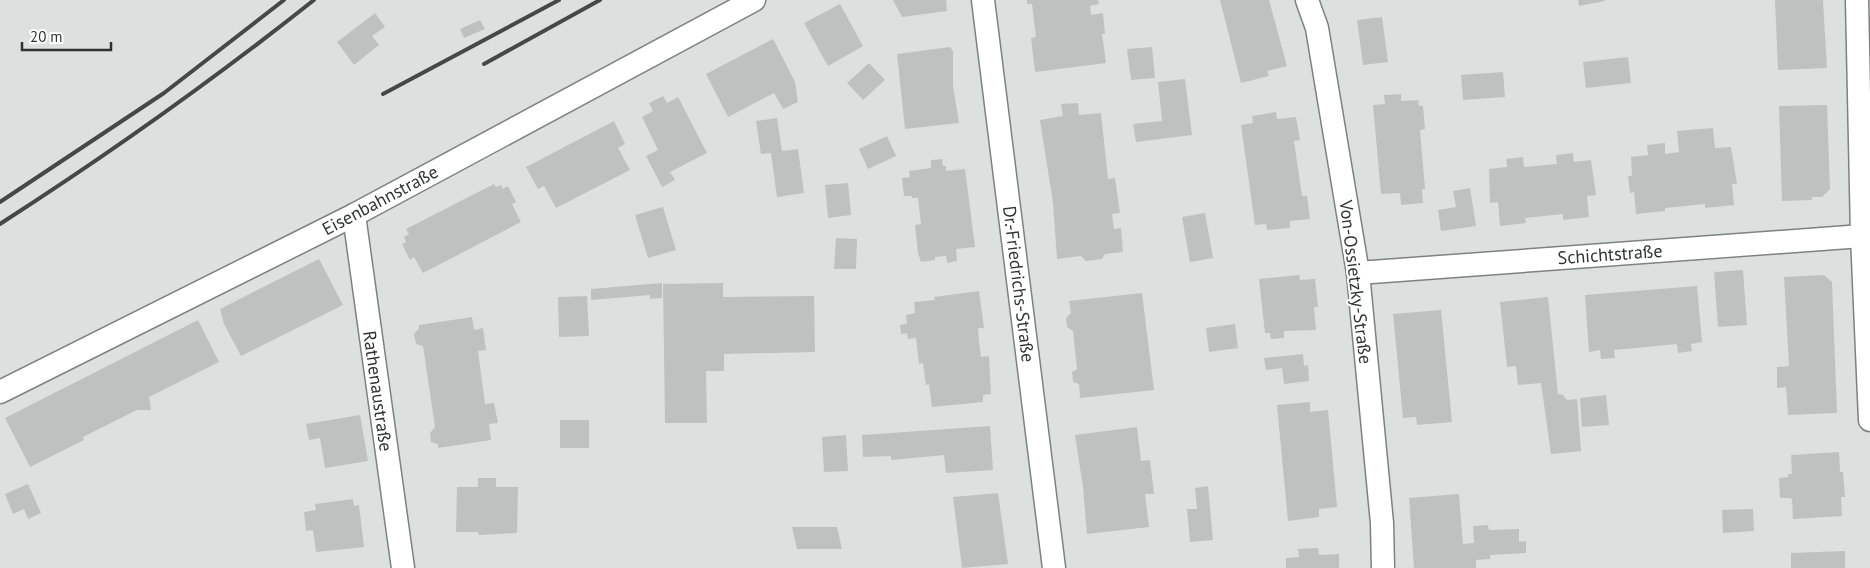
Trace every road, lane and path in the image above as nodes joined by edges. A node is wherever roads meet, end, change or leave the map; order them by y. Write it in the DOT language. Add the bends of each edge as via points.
graph roads {
  1 [pos="754,0"];
  2 [pos="983,0"];
  3 [pos="1307,0"];
  4 [pos="1857,0"];
  5 [pos="354,215"];
  6 [pos="1862,236"];
  7 [pos="1358,272"];
  8 [pos="0,392"];
  9 [pos="1870,420"];
  10 [pos="403,568"];
  11 [pos="1054,568"];
  12 [pos="1383,568"];
  1 -- 5 [label="street, Eisenbahnstraße"];
  2 -- 11 [label="street, Dr.-Friedrichs-Straße"];
  3 -- 7 [label="street, Von-Ossietzky-Straße" via="1317,28"];
  4 -- 6 [label="street"];
  5 -- 8 [label="street, Eisenbahnstraße"];
  5 -- 10 [label="street, Rathenaustraße"];
  6 -- 7 [label="street, Schichtstraße"];
  6 -- 9 [label="street"];
  7 -- 12 [label="street, Von-Ossietzky-Straße" via="1382,523"];
}
